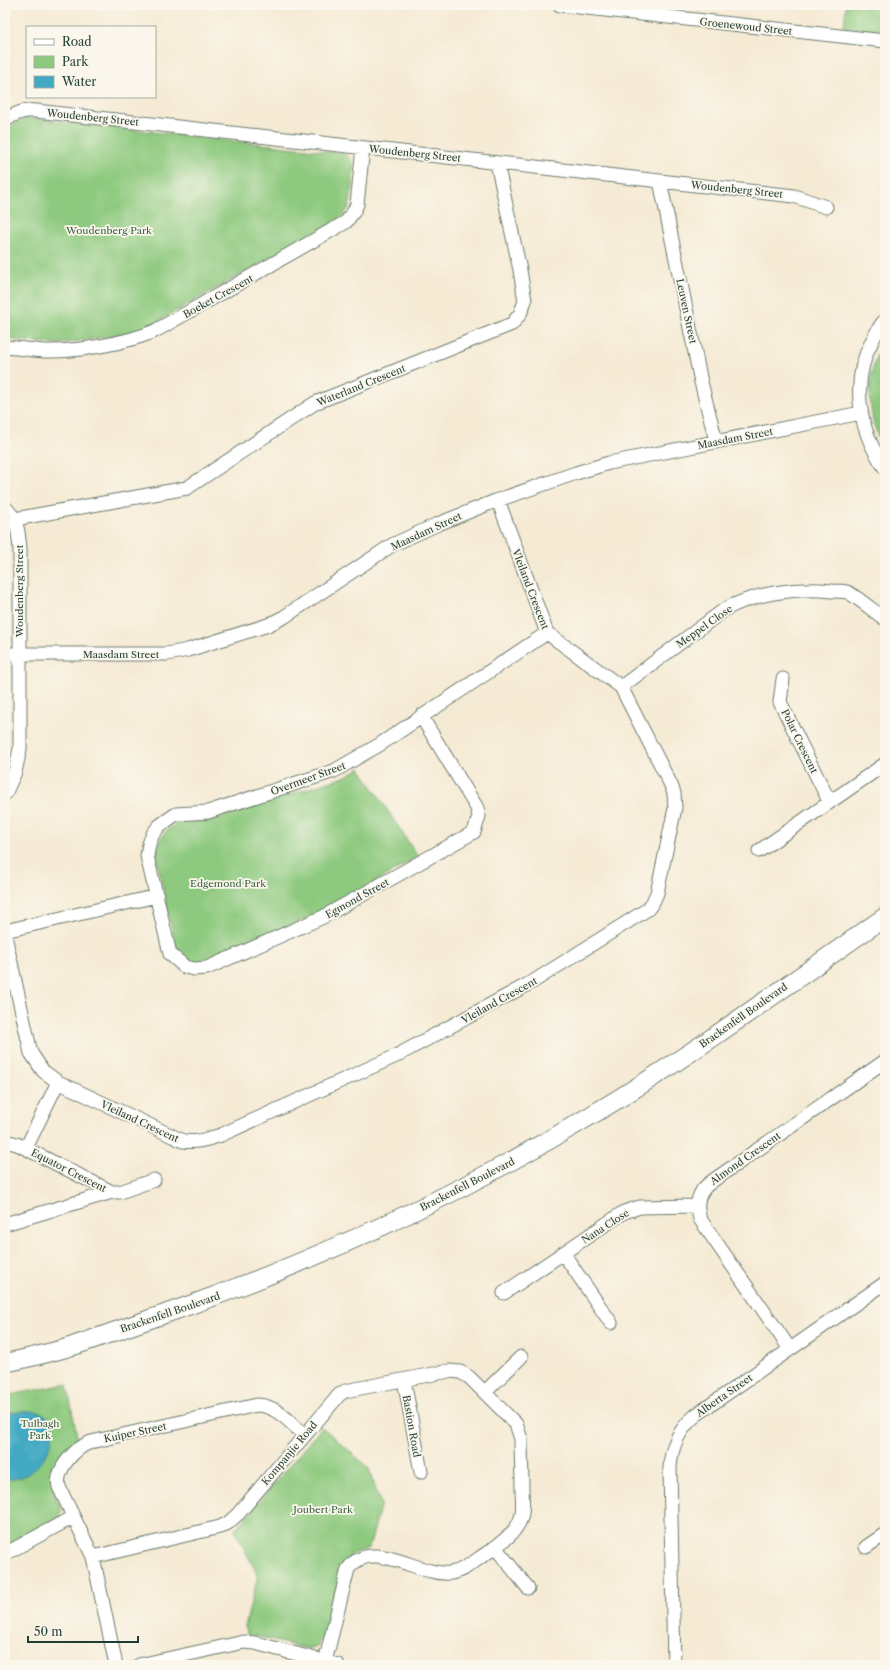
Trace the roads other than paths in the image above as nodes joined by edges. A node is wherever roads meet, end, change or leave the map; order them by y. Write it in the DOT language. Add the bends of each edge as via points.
graph roads {
  1 [pos="560,5"];
  2 [pos="885,41"];
  3 [pos="5,122"];
  4 [pos="363,148"];
  5 [pos="497,162"];
  6 [pos="660,181"];
  7 [pos="826,207"];
  8 [pos="885,320"];
  9 [pos="5,346"];
  10 [pos="861,413"];
  11 [pos="716,441"];
  12 [pos="885,468"];
  13 [pos="498,500"];
  14 [pos="5,507"];
  15 [pos="15,519"];
  16 [pos="885,619"];
  17 [pos="547,633"];
  18 [pos="5,654"];
  19 [pos="19,654"];
  20 [pos="783,679"];
  21 [pos="621,687"];
  22 [pos="421,716"];
  23 [pos="885,764"];
  24 [pos="5,794"];
  25 [pos="829,801"];
  26 [pos="759,851"];
  27 [pos="157,896"];
  28 [pos="885,917"];
  29 [pos="5,931"];
  30 [pos="5,936"];
  31 [pos="885,1061"];
  32 [pos="58,1082"];
  33 [pos="5,1142"];
  34 [pos="26,1148"];
  35 [pos="154,1180"];
  36 [pos="112,1192"];
  37 [pos="697,1206"];
  38 [pos="5,1224"];
  39 [pos="563,1253"];
  40 [pos="883,1290"];
  41 [pos="504,1293"];
  42 [pos="611,1323"];
  43 [pos="790,1349"];
  44 [pos="521,1357"];
  45 [pos="5,1364"];
  46 [pos="404,1380"];
  47 [pos="485,1392"];
  48 [pos="304,1435"];
  49 [pos="421,1472"];
  50 [pos="73,1517"];
  51 [pos="885,1534"];
  52 [pos="495,1547"];
  53 [pos="866,1547"];
  54 [pos="5,1554"];
  55 [pos="93,1557"];
  56 [pos="528,1588"];
  57 [pos="325,1662"];
  58 [pos="116,1665"];
  59 [pos="139,1665"];
  60 [pos="338,1665"];
  61 [pos="674,1665"];
  1 -- 2 [label="street, Groenewoud Street"];
  3 -- 4 [label="street, Woudenberg Street" via="14,114 28,110"];
  4 -- 5 [label="street, Woudenberg Street"];
  4 -- 9 [label="street, Boeket Crescent" via="357,204 346,222 155,331 128,341 58,350"];
  5 -- 6 [label="street, Woudenberg Street"];
  5 -- 15 [label="street, Waterland Crescent" via="525,301 520,314 512,324 315,403 187,488"];
  6 -- 7 [label="street, Woudenberg Street" via="794,196"];
  6 -- 11 [label="street, Leuven Street" via="701,382"];
  8 -- 10 [label="street" via="867,352 860,382"];
  10 -- 11 [label="street, Maasdam Street"];
  10 -- 12 [label="street" via="866,435"];
  11 -- 13 [label="street, Maasdam Street" via="609,463"];
  13 -- 17 [label="street, Vleiland Crescent"];
  13 -- 19 [label="street, Maasdam Street" via="392,545 284,617 260,628 167,654"];
  14 -- 15 [label="street, Woudenberg Street"];
  15 -- 19 [label="street, Woudenberg Street" via="20,548"];
  16 -- 21 [label="street, Meppel Close" via="848,592 796,590 738,602"];
  17 -- 21 [label="street, Vleiland Crescent"];
  17 -- 22 [label="street, Overmeer Street"];
  18 -- 19 [label="street, Maasdam Street"];
  19 -- 24 [label="street" via="20,749 15,772"];
  20 -- 25 [label="street, Polar Crescent" via="780,702"];
  21 -- 32 [label="street, Vleiland Crescent" via="671,785 675,801 657,893 648,909 534,981 396,1056 201,1142 183,1142"];
  22 -- 27 [label="street, Overmeer Street" via="379,745 334,771 208,812 176,814 159,826 149,844 147,856"];
  22 -- 27 [label="street, Egmond Street" via="477,808 474,832 323,917 207,968 185,967 170,954"];
  23 -- 25 [label="street"];
  25 -- 26 [label="street"];
  27 -- 29 [label="street"];
  28 -- 45 [label="street, Brackenfell Boulevard" via="644,1082 558,1135 461,1188 342,1245 256,1281 72,1346"];
  30 -- 32 [label="street, Vleiland Crescent" via="31,1053 43,1071"];
  31 -- 37 [label="street, Almond Crescent" via="711,1182 701,1192"];
  32 -- 34 [label="street, Equator Crescent"];
  33 -- 34 [label="street, Equator Crescent"];
  34 -- 36 [label="street, Equator Crescent"];
  35 -- 36 [label="street, Equator Crescent" via="120,1192"];
  36 -- 38 [label="street, Equator Crescent"];
  37 -- 39 [label="street, Nana Close" via="632,1209"];
  37 -- 43 [label="street" via="700,1219"];
  39 -- 41 [label="street, Nana Close"];
  39 -- 42 [label="street"];
  40 -- 43 [label="street, Alberta Street"];
  43 -- 61 [label="street, Alberta Street" via="696,1415 682,1429 673,1447 670,1468"];
  44 -- 47 [label="street"];
  46 -- 47 [label="street, Kompanjie Road" via="454,1371 469,1377"];
  46 -- 48 [label="street, Kompanjie Road" via="350,1390 339,1395"];
  46 -- 49 [label="street, Bastion Road"];
  47 -- 52 [label="street, Kompanjie Road" via="516,1424 521,1439 520,1519 510,1535"];
  48 -- 50 [label="street, Kuiper Street" via="273,1408 262,1405 91,1442 79,1448 61,1469 58,1477 59,1486"];
  48 -- 55 [label="street, Kompanjie Road" via="228,1523"];
  50 -- 54 [label="street"];
  50 -- 55 [label="street, Kuiper Street"];
  51 -- 53 [label="street"];
  52 -- 56 [label="street"];
  52 -- 57 [label="street, Kompanjie Road" via="464,1568 450,1573 374,1556 356,1561 348,1570"];
  55 -- 58 [label="street, Kuiper Street"];
  57 -- 59 [label="street" via="244,1642"];
  57 -- 60 [label="street"];
}
